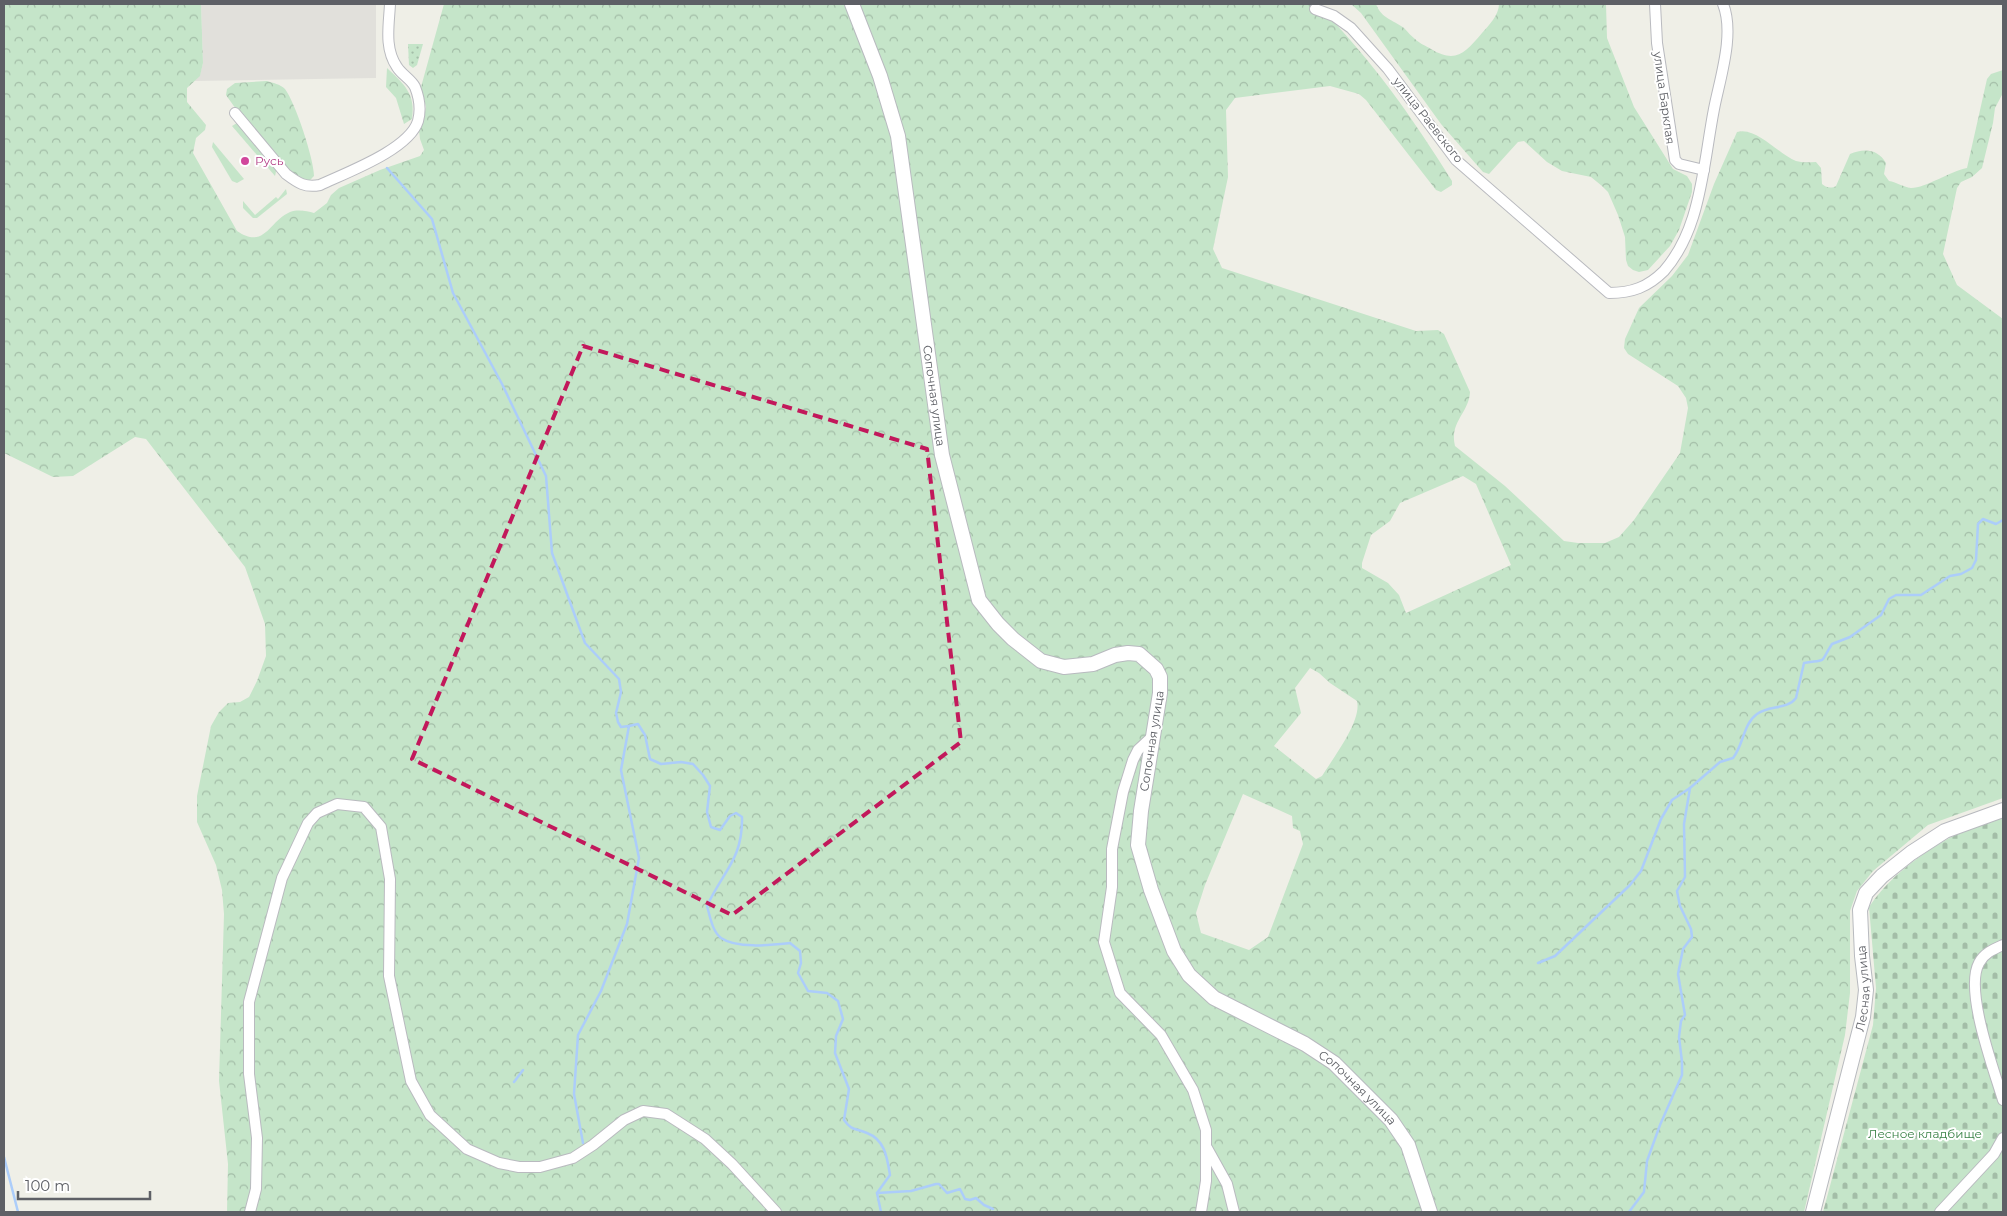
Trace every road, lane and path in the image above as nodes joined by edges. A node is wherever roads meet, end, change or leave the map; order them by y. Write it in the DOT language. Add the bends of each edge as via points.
graph roads {
  1 [pos="390,4"];
  2 [pos="852,4"];
  3 [pos="1655,4"];
  4 [pos="1723,4"];
  5 [pos="1315,9"];
  6 [pos="235,113"];
  7 [pos="1704,170"];
  8 [pos="1153,736"];
  9 [pos="2003,810"];
  10 [pos="2003,944"];
  11 [pos="2003,1100"];
  12 [pos="2003,1138"];
  13 [pos="1207,1148"];
  14 [pos="250,1212"];
  15 [pos="776,1212"];
  16 [pos="1201,1212"];
  17 [pos="1234,1212"];
  18 [pos="1430,1212"];
  19 [pos="1814,1212"];
  20 [pos="1940,1212"];
  1 -- 6 [label="street" via="389,49 396,66 412,83 420,109 415,127 382,156 309,188 286,174"];
  2 -- 8 [label="main road, Сопочная улица" via="880,76 898,136 942,455 979,600 987,613 1013,639 1041,661 1064,667 1093,664 1128,653 1139,654 1149,661 1160,677"];
  3 -- 7 [label="street, улица Барклая" via="1656,43 1674,160"];
  4 -- 7 [label="street" via="1727,14 1727,34"];
  5 -- 7 [label="street, улица Раевского" via="1334,16 1351,28 1388,69 1456,160 1609,293 1637,290 1664,270 1679,250 1693,218"];
  8 -- 13 [label="street" via="1138,750 1123,792 1112,849 1112,887 1104,942 1120,993 1161,1035 1193,1090 1206,1130"];
  8 -- 18 [label="main road, Сопочная улица" via="1138,844 1174,951 1189,975 1214,998 1305,1044 1334,1063 1390,1120 1408,1145"];
  9 -- 19 [label="main road, Лесная улица" via="1945,831 1911,853 1866,893 1860,910 1866,990 1863,1017"];
  10 -- 11 [label="street" via="1985,954 1976,975 1976,1003"];
  12 -- 20 [label="street" via="1994,1154"];
  13 -- 16 [label="street"];
  13 -- 17 [label="street" via="1227,1184"];
  14 -- 15 [label="street" via="256,1189 257,1138 249,1074 249,1002 282,878 308,823 317,813 337,804 364,807 381,827 390,879 389,976 411,1081 430,1114 467,1149 499,1163 540,1167 573,1158 642,1110 666,1114 705,1139"];
}
